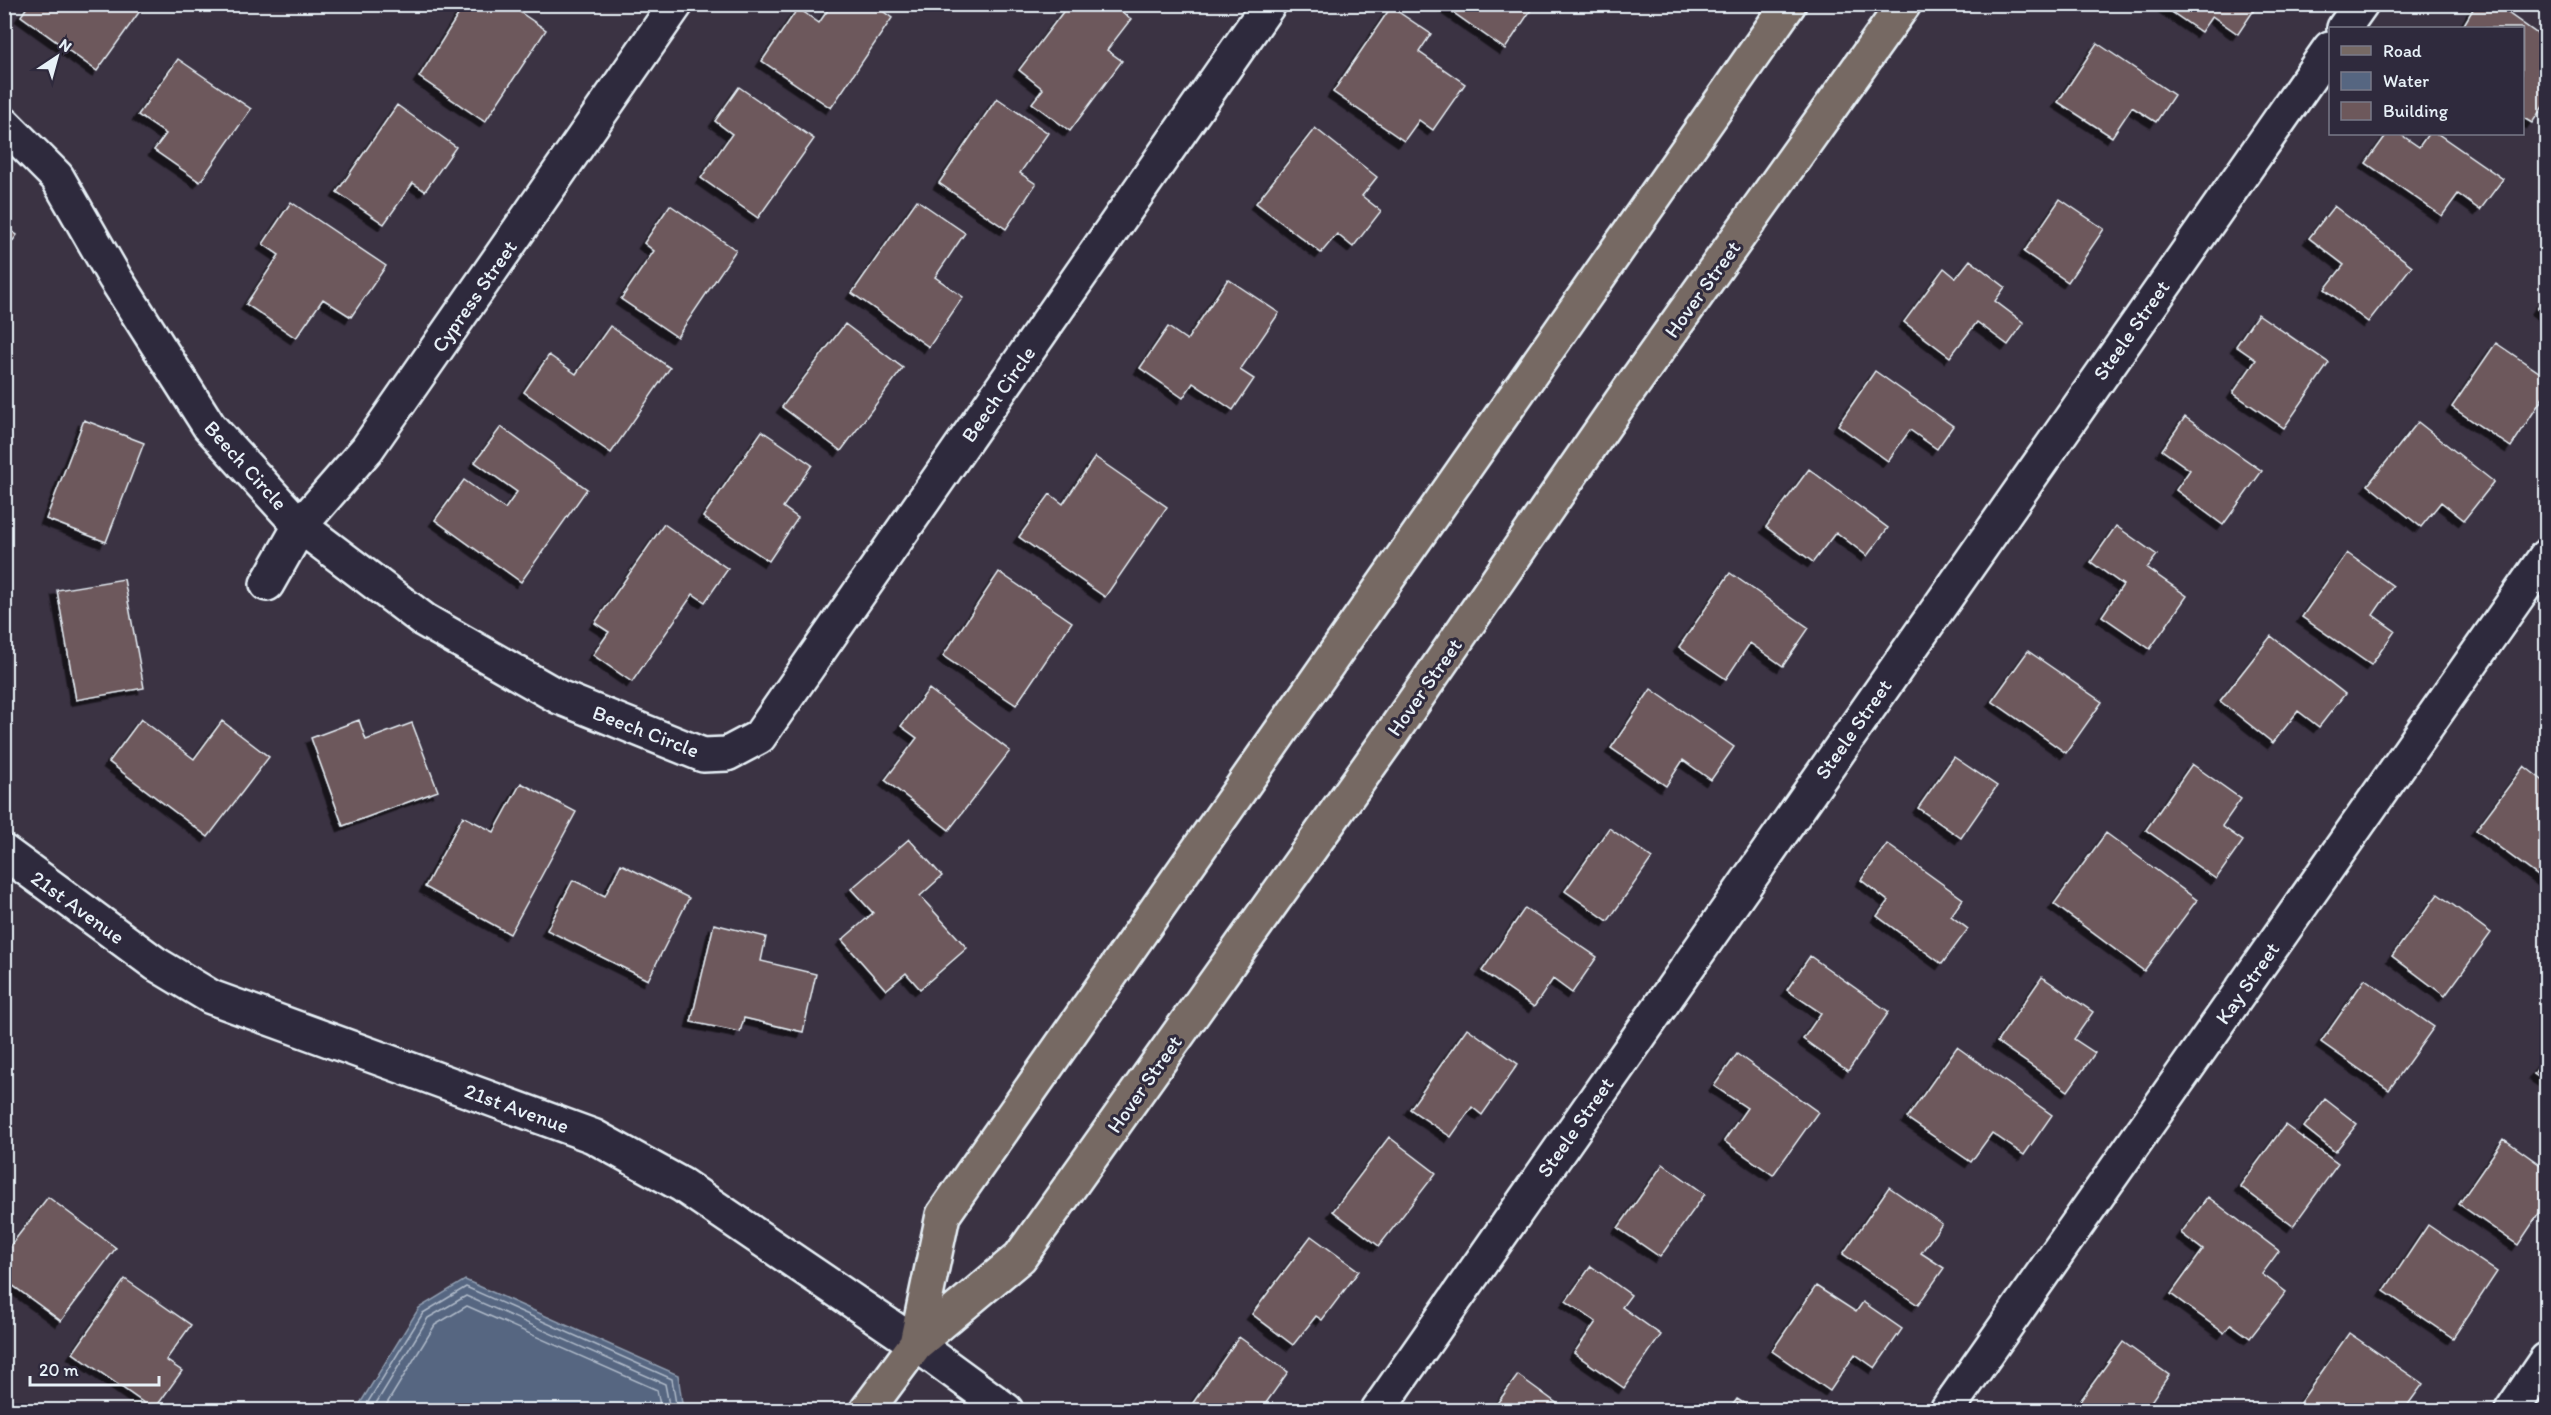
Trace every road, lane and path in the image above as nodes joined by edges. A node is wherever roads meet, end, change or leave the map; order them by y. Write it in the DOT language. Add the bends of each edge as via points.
graph roads {
  1 [pos="676,4"];
  2 [pos="1269,4"];
  3 [pos="1789,4"];
  4 [pos="1904,4"];
  5 [pos="2361,4"];
  6 [pos="2345,27"];
  7 [pos="2329,51"];
  8 [pos="4,124"];
  9 [pos="300,526"];
  10 [pos="2547,556"];
  11 [pos="267,584"];
  12 [pos="4,852"];
  13 [pos="916,1344"];
  14 [pos="2547,1360"];
  15 [pos="867,1410"];
  16 [pos="1006,1410"];
  17 [pos="1378,1410"];
  18 [pos="1947,1410"];
  19 [pos="2512,1410"];
  1 -- 9 [label="street, Cypress Street" via="367,449"];
  2 -- 9 [label="street, Beech Circle" via="759,737 727,754 703,755 559,697 424,620"];
  3 -- 13 [label="main road, Hover Street" via="943,1215"];
  4 -- 13 [label="main road, Hover Street" via="1020,1257"];
  5 -- 6 [label="street"];
  7 -- 17 [label="street, Steele Street"];
  8 -- 9 [label="street, Beech Circle" via="57,177 115,278 209,426"];
  9 -- 11 [label="street, Cypress Street"];
  10 -- 18 [label="street, Kay Street"];
  12 -- 13 [label="street, 21st Avenue" via="156,964 211,997 593,1136 682,1185"];
  13 -- 15 [label="main road, Hover Street"];
  13 -- 16 [label="street, 21st Avenue"];
  14 -- 19 [label="street"];
}
